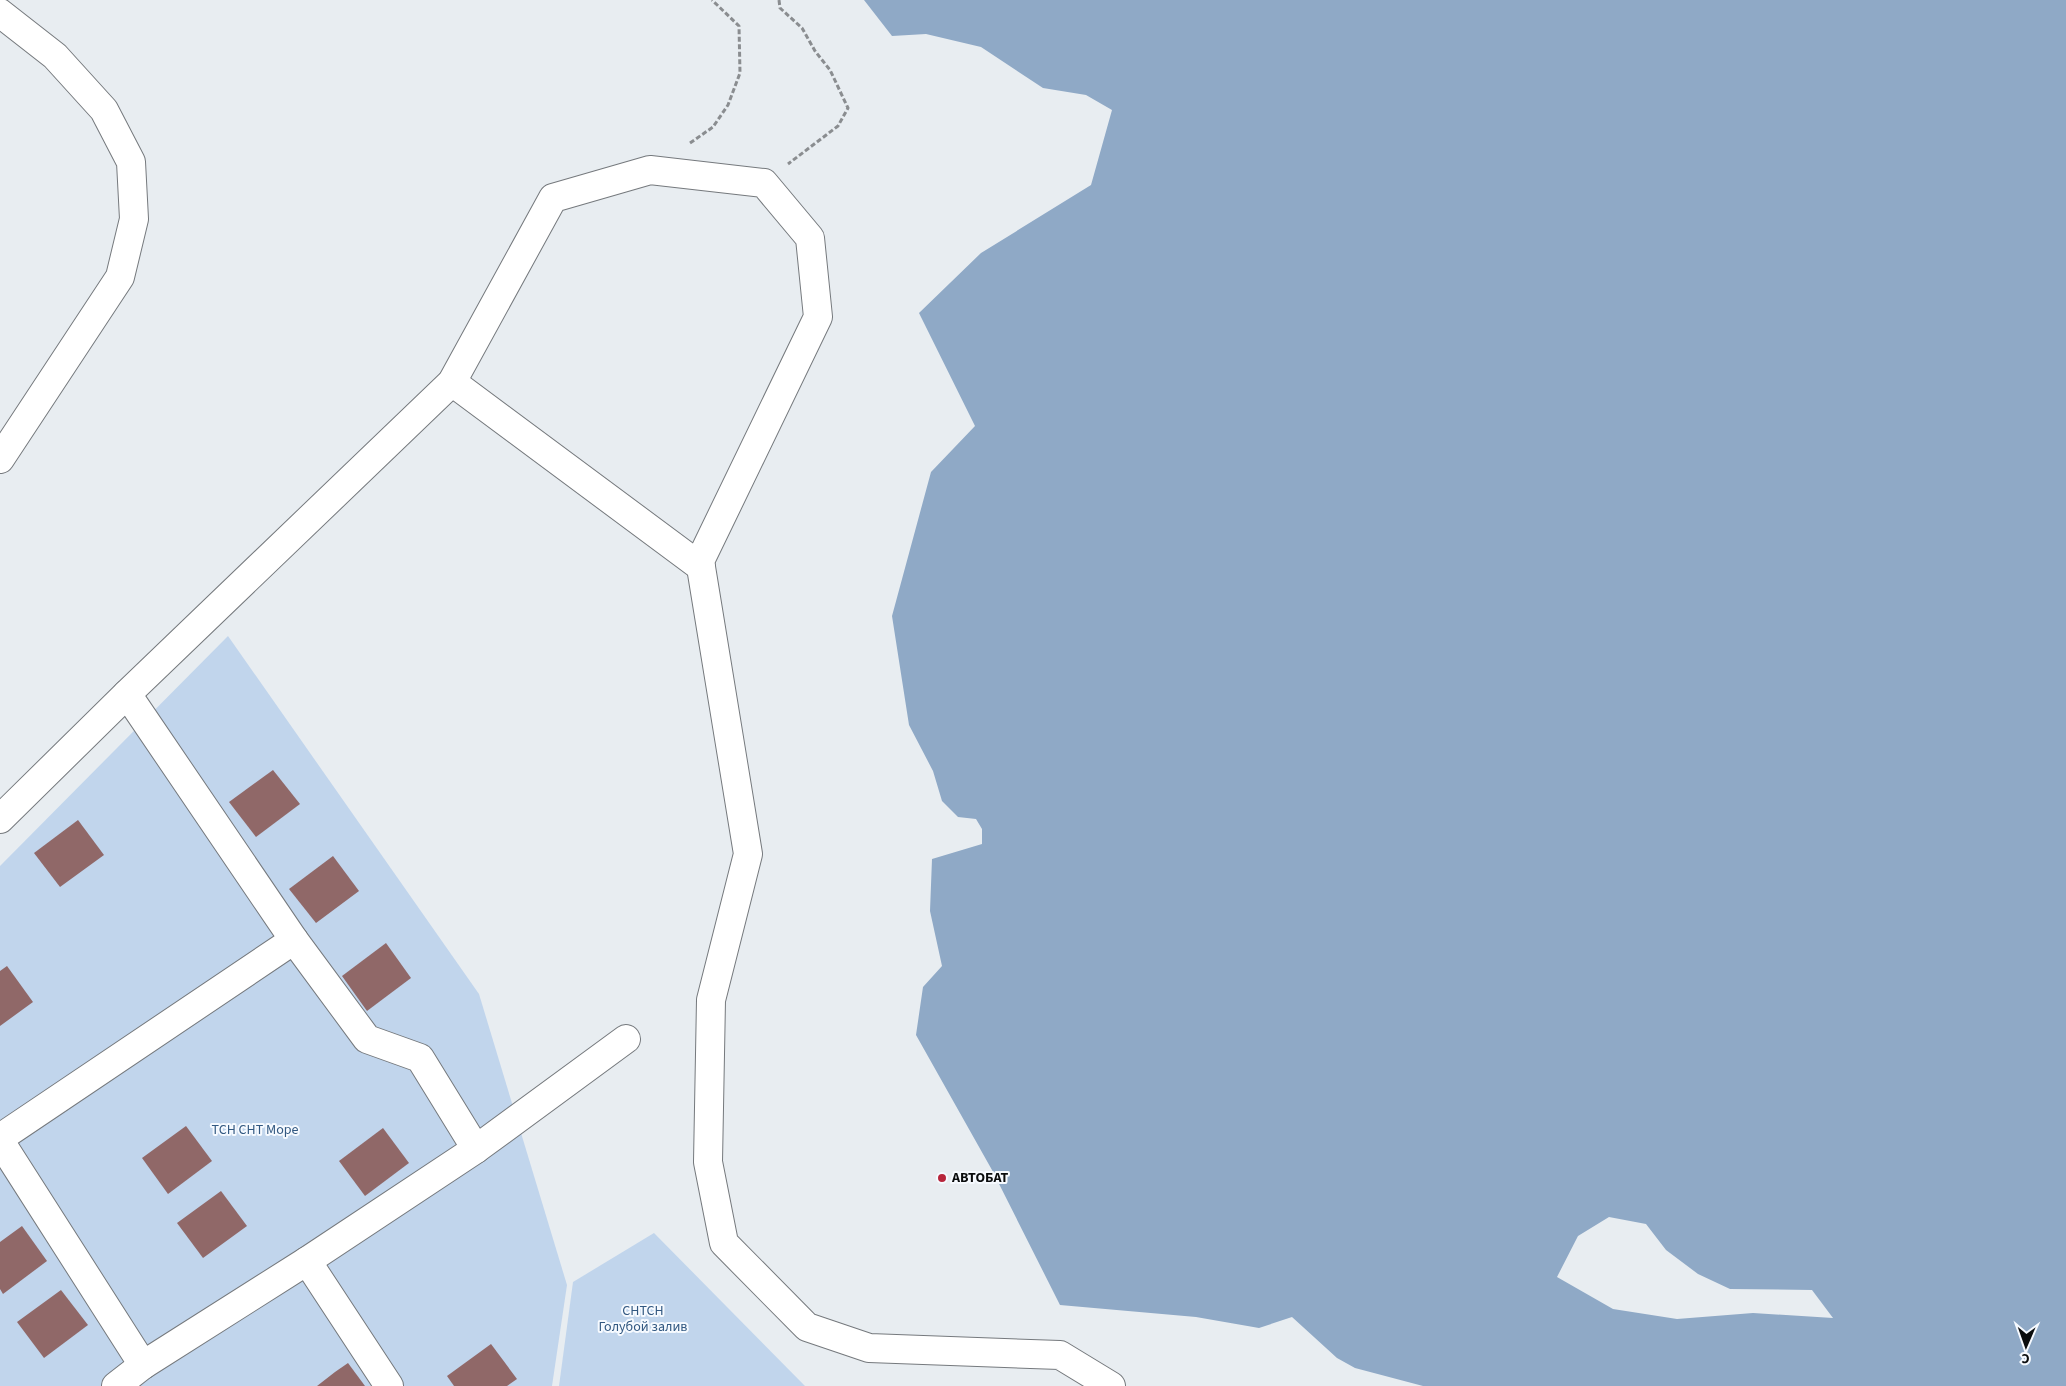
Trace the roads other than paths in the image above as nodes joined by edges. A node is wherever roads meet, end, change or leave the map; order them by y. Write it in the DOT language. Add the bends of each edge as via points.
graph roads {
  1 [pos="0,13"];
  2 [pos="452,382"];
  3 [pos="0,459"];
  4 [pos="701,567"];
  5 [pos="126,694"];
  6 [pos="0,819"];
  7 [pos="294,940"];
  8 [pos="626,1039"];
  9 [pos="0,1139"];
  10 [pos="476,1149"];
  11 [pos="307,1261"];
  12 [pos="144,1365"];
  13 [pos="116,1386"];
  14 [pos="389,1386"];
  15 [pos="1111,1386"];
  1 -- 3 [label="lane" via="55,56 104,110 131,162 134,219 120,277"];
  2 -- 4 [label="lane"];
  2 -- 4 [label="lane" via="553,198 650,170 764,183 810,238 818,317 700,561"];
  2 -- 5 [label="lane"];
  4 -- 15 [label="lane" via="748,854 711,1000 708,1162 724,1243 806,1327 869,1348 1060,1355"];
  5 -- 6 [label="lane"];
  5 -- 7 [label="lane"];
  7 -- 9 [label="lane"];
  7 -- 10 [label="lane" via="367,1039 420,1058"];
  8 -- 10 [label="lane"];
  9 -- 12 [label="lane"];
  10 -- 11 [label="lane"];
  11 -- 12 [label="lane"];
  11 -- 14 [label="lane"];
  12 -- 13 [label="lane"];
}
